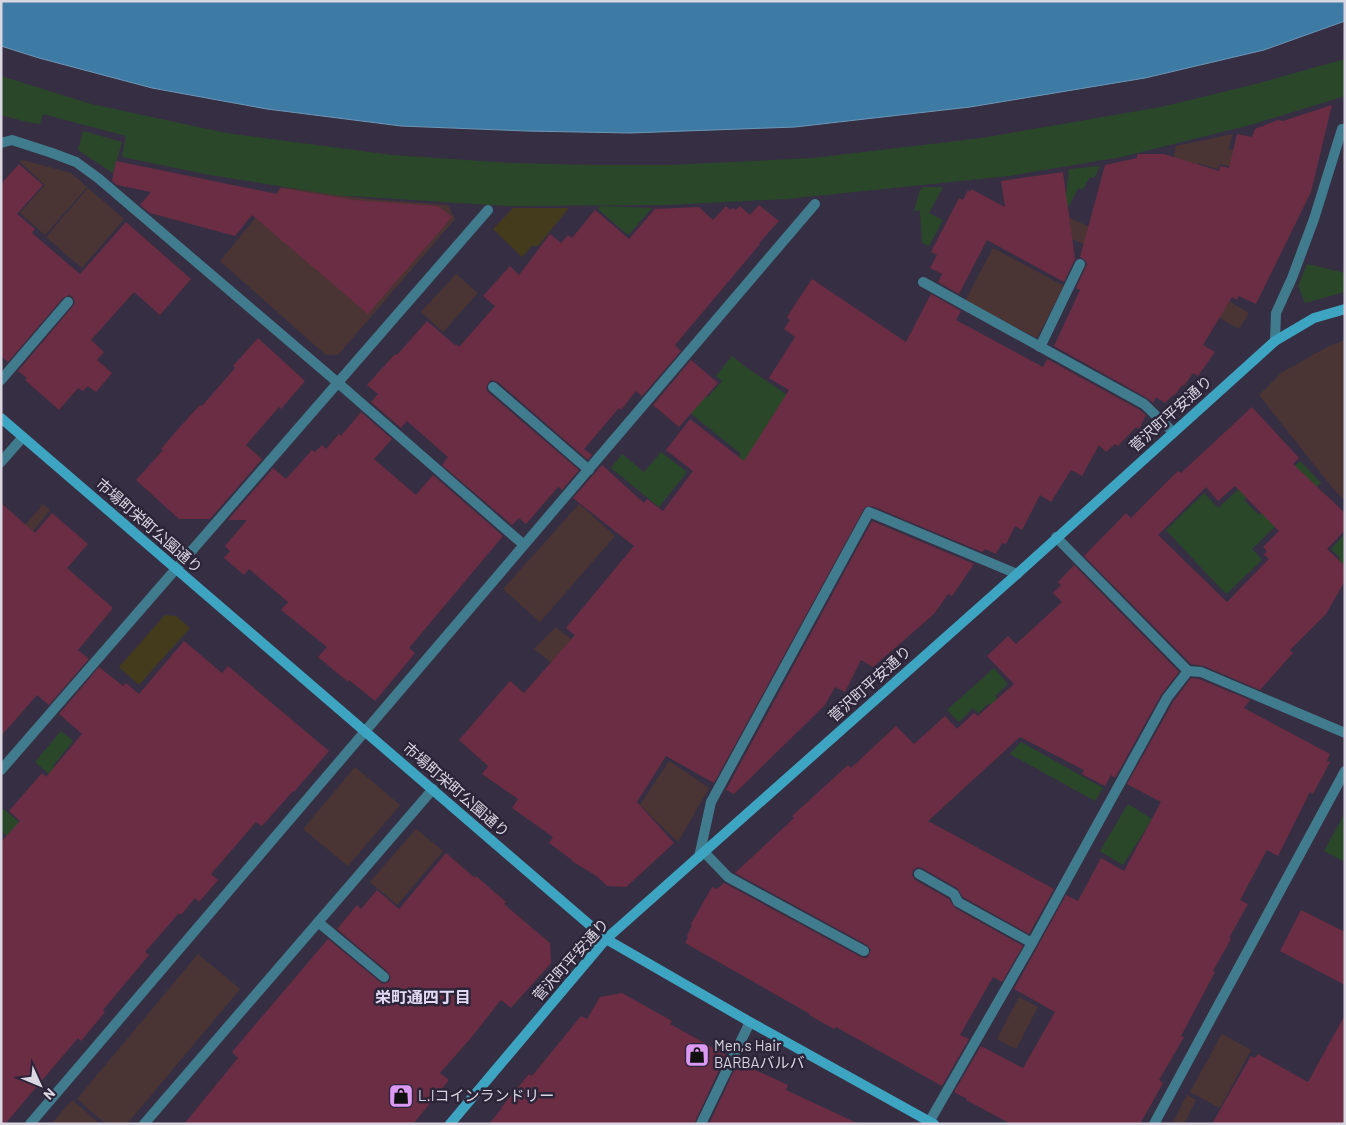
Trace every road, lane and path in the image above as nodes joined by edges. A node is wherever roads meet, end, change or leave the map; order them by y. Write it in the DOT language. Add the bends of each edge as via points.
graph roads {
  1 [pos="1345,130"];
  2 [pos="1,143"];
  3 [pos="815,204"];
  4 [pos="488,210"];
  5 [pos="1080,264"];
  6 [pos="923,282"];
  7 [pos="68,302"];
  8 [pos="1345,309"];
  9 [pos="1275,341"];
  10 [pos="1040,347"];
  11 [pos="1,380"];
  12 [pos="338,382"];
  13 [pos="493,387"];
  14 [pos="1,418"];
  15 [pos="1173,432"];
  16 [pos="23,437"];
  17 [pos="1,462"];
  18 [pos="589,470"];
  19 [pos="1056,538"];
  20 [pos="524,545"];
  21 [pos="176,568"];
  22 [pos="1016,574"];
  23 [pos="1188,671"];
  24 [pos="365,732"];
  25 [pos="1345,733"];
  26 [pos="1,770"];
  27 [pos="1345,771"];
  28 [pos="433,789"];
  29 [pos="701,854"];
  30 [pos="919,874"];
  31 [pos="318,922"];
  32 [pos="606,939"];
  33 [pos="1032,943"];
  34 [pos="864,951"];
  35 [pos="384,977"];
  36 [pos="750,1022"];
  37 [pos="931,1123"];
  38 [pos="30,1124"];
  39 [pos="144,1124"];
  40 [pos="450,1124"];
  41 [pos="701,1124"];
  42 [pos="1154,1124"];
  1 -- 9 [label="street" via="1342,129 1314,219 1276,313"];
  2 -- 12 [label="street" via="12,140 76,162"];
  3 -- 18 [label="street"];
  4 -- 12 [label="street"];
  5 -- 10 [label="street"];
  6 -- 10 [label="street"];
  7 -- 11 [label="street"];
  8 -- 9 [label="street, 菅沢町平安通り" via="1314,318"];
  9 -- 15 [label="street, 菅沢町平安通り"];
  10 -- 15 [label="street" via="1144,404"];
  12 -- 20 [label="street"];
  12 -- 21 [label="street"];
  13 -- 18 [label="street"];
  14 -- 16 [label="street, 市場町栄町公園通り"];
  15 -- 19 [label="street, 菅沢町平安通り"];
  16 -- 17 [label="street"];
  16 -- 21 [label="street, 市場町栄町公園通り"];
  18 -- 20 [label="street"];
  19 -- 22 [label="street, 菅沢町平安通り"];
  19 -- 23 [label="street"];
  20 -- 24 [label="street"];
  21 -- 24 [label="street, 市場町栄町公園通り"];
  21 -- 26 [label="street"];
  22 -- 29 [label="street, 菅沢町平安通り"];
  22 -- 29 [label="street" via="869,512 711,802"];
  23 -- 25 [label="street" via="1200,672"];
  23 -- 33 [label="street" via="1167,698"];
  24 -- 28 [label="street, 市場町栄町公園通り"];
  24 -- 38 [label="street"];
  27 -- 42 [label="street"];
  28 -- 31 [label="street"];
  28 -- 32 [label="street, 市場町栄町公園通り"];
  29 -- 32 [label="street, 菅沢町平安通り"];
  29 -- 34 [label="street" via="728,877"];
  30 -- 33 [label="street" via="954,894 958,902"];
  31 -- 35 [label="street"];
  31 -- 39 [label="street"];
  32 -- 36 [label="street, 市場町栄町公園通り"];
  32 -- 40 [label="street, 菅沢町平安通り"];
  33 -- 37 [label="street"];
  36 -- 37 [label="street, 市場町栄町公園通り"];
  36 -- 41 [label="street"];
}
